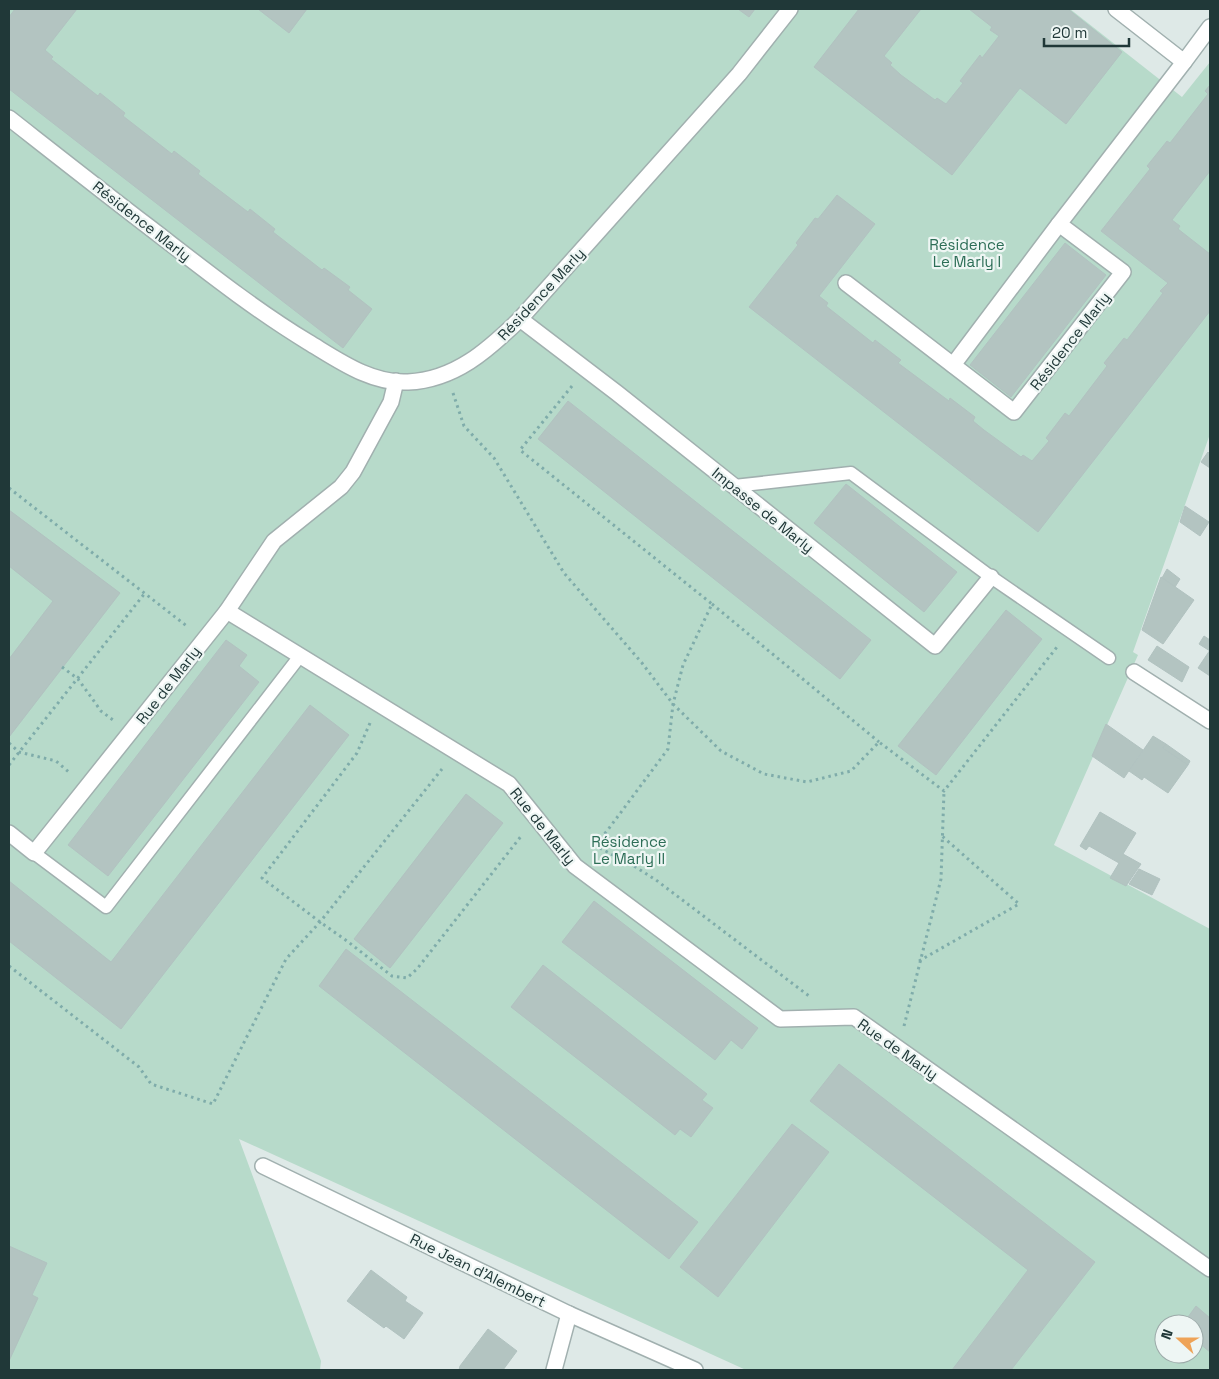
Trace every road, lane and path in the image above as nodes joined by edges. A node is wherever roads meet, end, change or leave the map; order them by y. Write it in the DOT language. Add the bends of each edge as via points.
graph roads {
  1 [pos="790,9"];
  2 [pos="1116,9"];
  3 [pos="1210,27"];
  4 [pos="1184,62"];
  5 [pos="9,118"];
  6 [pos="1059,224"];
  7 [pos="846,283"];
  8 [pos="520,320"];
  9 [pos="953,365"];
  10 [pos="585,369"];
  11 [pos="446,373"];
  12 [pos="396,381"];
  13 [pos="734,486"];
  14 [pos="9,488"];
  15 [pos="991,577"];
  16 [pos="145,593"];
  17 [pos="712,604"];
  18 [pos="227,611"];
  19 [pos="1070,630"];
  20 [pos="204,639"];
  21 [pos="300,656"];
  22 [pos="1109,658"];
  23 [pos="62,667"];
  24 [pos="1134,672"];
  25 [pos="78,679"];
  26 [pos="378,704"];
  27 [pos="673,704"];
  28 [pos="1210,721"];
  29 [pos="129,733"];
  30 [pos="879,742"];
  31 [pos="9,743"];
  32 [pos="456,751"];
  33 [pos="19,752"];
  34 [pos="9,765"];
  35 [pos="87,787"];
  36 [pos="944,791"];
  37 [pos="536,817"];
  38 [pos="9,833"];
  39 [pos="942,836"];
  40 [pos="594,845"];
  41 [pos="34,853"];
  42 [pos="575,866"];
  43 [pos="320,922"];
  44 [pos="919,962"];
  45 [pos="9,966"];
  46 [pos="814,1018"];
  47 [pos="896,1047"];
  48 [pos="263,1166"];
  49 [pos="1210,1269"];
  50 [pos="569,1314"];
  51 [pos="554,1370"];
  52 [pos="695,1370"];
  1 -- 8 [label="street, Résidence Marly" via="739,74"];
  2 -- 4 [label="street"];
  3 -- 4 [label="street"];
  4 -- 6 [label="street"];
  5 -- 12 [label="street, Résidence Marly" via="240,298 348,367 379,379"];
  6 -- 9 [label="street"];
  6 -- 9 [label="street, Résidence Marly" via="1123,272 1014,412"];
  7 -- 9 [label="street, Résidence Marly"];
  8 -- 10 [label="street, Impasse de Marly"];
  8 -- 11 [label="street, Résidence Marly" via="489,349 465,366"];
  10 -- 13 [label="street, Impasse de Marly"];
  10 -- 17 [label="path" via="520,450"];
  11 -- 12 [label="street, Résidence Marly" via="433,379"];
  11 -- 27 [label="path" via="464,426 494,458 564,573"];
  12 -- 18 [label="street" via="391,402 353,472 341,487 274,541"];
  13 -- 15 [label="lane" via="851,473"];
  13 -- 15 [label="street, Impasse de Marly" via="935,646"];
  14 -- 16 [label="path"];
  15 -- 19 [label="lane"];
  16 -- 20 [label="path"];
  16 -- 25 [label="path"];
  17 -- 27 [label="path" via="683,665"];
  17 -- 30 [label="path"];
  18 -- 20 [label="street, Rue de Marly"];
  18 -- 21 [label="street, Rue de Marly"];
  19 -- 22 [label="lane"];
  19 -- 36 [label="path"];
  20 -- 29 [label="street, Rue de Marly"];
  21 -- 26 [label="street, Rue de Marly"];
  21 -- 41 [label="lane" via="106,908"];
  23 -- 25 [label="path"];
  24 -- 28 [label="street"];
  25 -- 29 [label="path" via="101,711"];
  25 -- 33 [label="path"];
  26 -- 32 [label="street, Rue de Marly"];
  26 -- 43 [label="path" via="356,753 262,878"];
  27 -- 30 [label="path" via="721,751 764,774 807,782 851,771"];
  27 -- 40 [label="path" via="668,749"];
  29 -- 35 [label="street, Rue de Marly"];
  30 -- 36 [label="path"];
  31 -- 33 [label="path"];
  32 -- 37 [label="street, Rue de Marly" via="509,784"];
  32 -- 43 [label="path"];
  33 -- 34 [label="path"];
  33 -- 35 [label="path" via="56,761"];
  35 -- 41 [label="street, Rue de Marly"];
  36 -- 39 [label="path"];
  37 -- 42 [label="street, Rue de Marly"];
  37 -- 43 [label="path" via="407,978 392,976"];
  38 -- 41 [label="street"];
  39 -- 44 [label="path" via="941,879"];
  39 -- 44 [label="path" via="1019,904"];
  40 -- 42 [label="path"];
  40 -- 46 [label="path" via="656,880 808,995"];
  42 -- 46 [label="street, Rue de Marly" via="780,1020"];
  43 -- 45 [label="path" via="286,959 213,1104 151,1084 139,1066"];
  44 -- 47 [label="path"];
  46 -- 47 [label="street, Rue de Marly" via="854,1017"];
  47 -- 49 [label="street, Rue de Marly"];
  48 -- 50 [label="street, Rue Jean d'Alembert"];
  50 -- 51 [label="street"];
  50 -- 52 [label="street, Rue Jean d'Alembert"];
}
